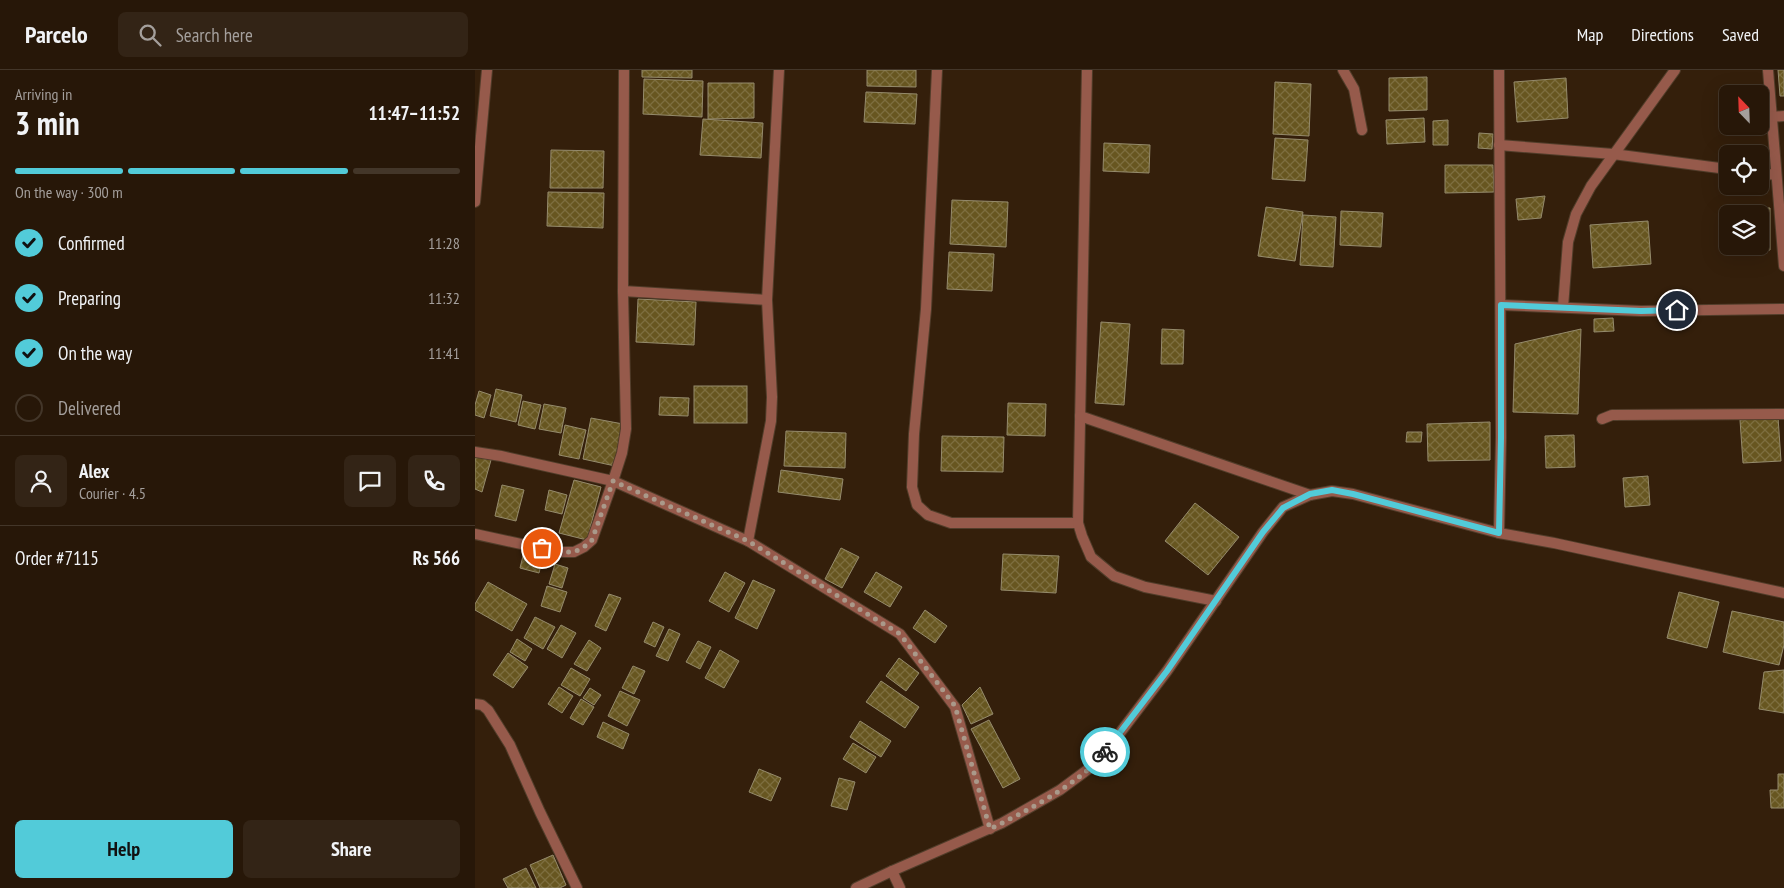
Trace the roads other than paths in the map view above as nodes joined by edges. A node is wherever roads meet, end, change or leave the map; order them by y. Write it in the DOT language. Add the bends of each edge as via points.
graph roads {
  1 [pos="487,70"];
  2 [pos="624,70"];
  3 [pos="779,70"];
  4 [pos="937,70"];
  5 [pos="1087,70"];
  6 [pos="1343,70"];
  7 [pos="1499,70"];
  8 [pos="1675,70"];
  9 [pos="1768,70"];
  10 [pos="1784,116"];
  11 [pos="1771,117"];
  12 [pos="1362,130"];
  13 [pos="1499,145"];
  14 [pos="1613,154"];
  15 [pos="1719,168"];
  16 [pos="1769,175"];
  17 [pos="1776,176"];
  18 [pos="475,202"];
  19 [pos="1781,211"];
  20 [pos="1784,266"];
  21 [pos="623,290"];
  22 [pos="767,300"];
  23 [pos="1501,305"];
  24 [pos="1563,308"];
  25 [pos="1784,309"];
  26 [pos="1784,414"];
  27 [pos="1080,416"];
  28 [pos="1602,419"];
  29 [pos="475,452"];
  30 [pos="613,481"];
  31 [pos="1310,494"];
  32 [pos="1078,523"];
  33 [pos="1499,533"];
  34 [pos="475,534"];
  35 [pos="748,541"];
  36 [pos="1784,593"];
  37 [pos="1216,601"];
  38 [pos="475,704"];
  39 [pos="990,829"];
  40 [pos="892,870"];
  41 [pos="577,888"];
  42 [pos="856,888"];
  43 [pos="901,888"];
  1 -- 18 [label="street"];
  2 -- 21 [label="street"];
  3 -- 22 [label="street"];
  4 -- 32 [label="street" via="926,309 914,434 912,487 917,505 928,516 951,523"];
  5 -- 27 [label="street"];
  6 -- 12 [label="street" via="1354,89"];
  7 -- 13 [label="street"];
  8 -- 14 [label="street"];
  9 -- 11 [label="street"];
  10 -- 11 [label="street"];
  11 -- 17 [label="street"];
  13 -- 14 [label="street"];
  13 -- 23 [label="street"];
  14 -- 15 [label="street"];
  14 -- 24 [label="street" via="1575,214 1568,242"];
  16 -- 17 [label="street"];
  17 -- 19 [label="street"];
  19 -- 20 [label="street"];
  21 -- 22 [label="street"];
  21 -- 30 [label="street" via="626,429"];
  22 -- 35 [label="street" via="771,421"];
  23 -- 24 [label="street"];
  23 -- 33 [label="street"];
  24 -- 25 [label="street" via="1641,311"];
  26 -- 28 [label="street" via="1612,415"];
  27 -- 31 [label="street"];
  27 -- 32 [label="street"];
  29 -- 30 [label="street"];
  30 -- 34 [label="street" via="592,540 574,552 559,552"];
  30 -- 35 [label="street"];
  31 -- 33 [label="street" via="1332,490 1353,494"];
  31 -- 37 [label="street" via="1283,508"];
  32 -- 37 [label="street" via="1091,557 1114,576 1145,587"];
  33 -- 36 [label="street"];
  35 -- 39 [label="street" via="900,634 955,706"];
  37 -- 39 [label="street" via="1098,762 1060,790"];
  38 -- 41 [label="street" via="488,710 510,745"];
  39 -- 40 [label="street"];
  40 -- 42 [label="street"];
  40 -- 43 [label="street"];
}
